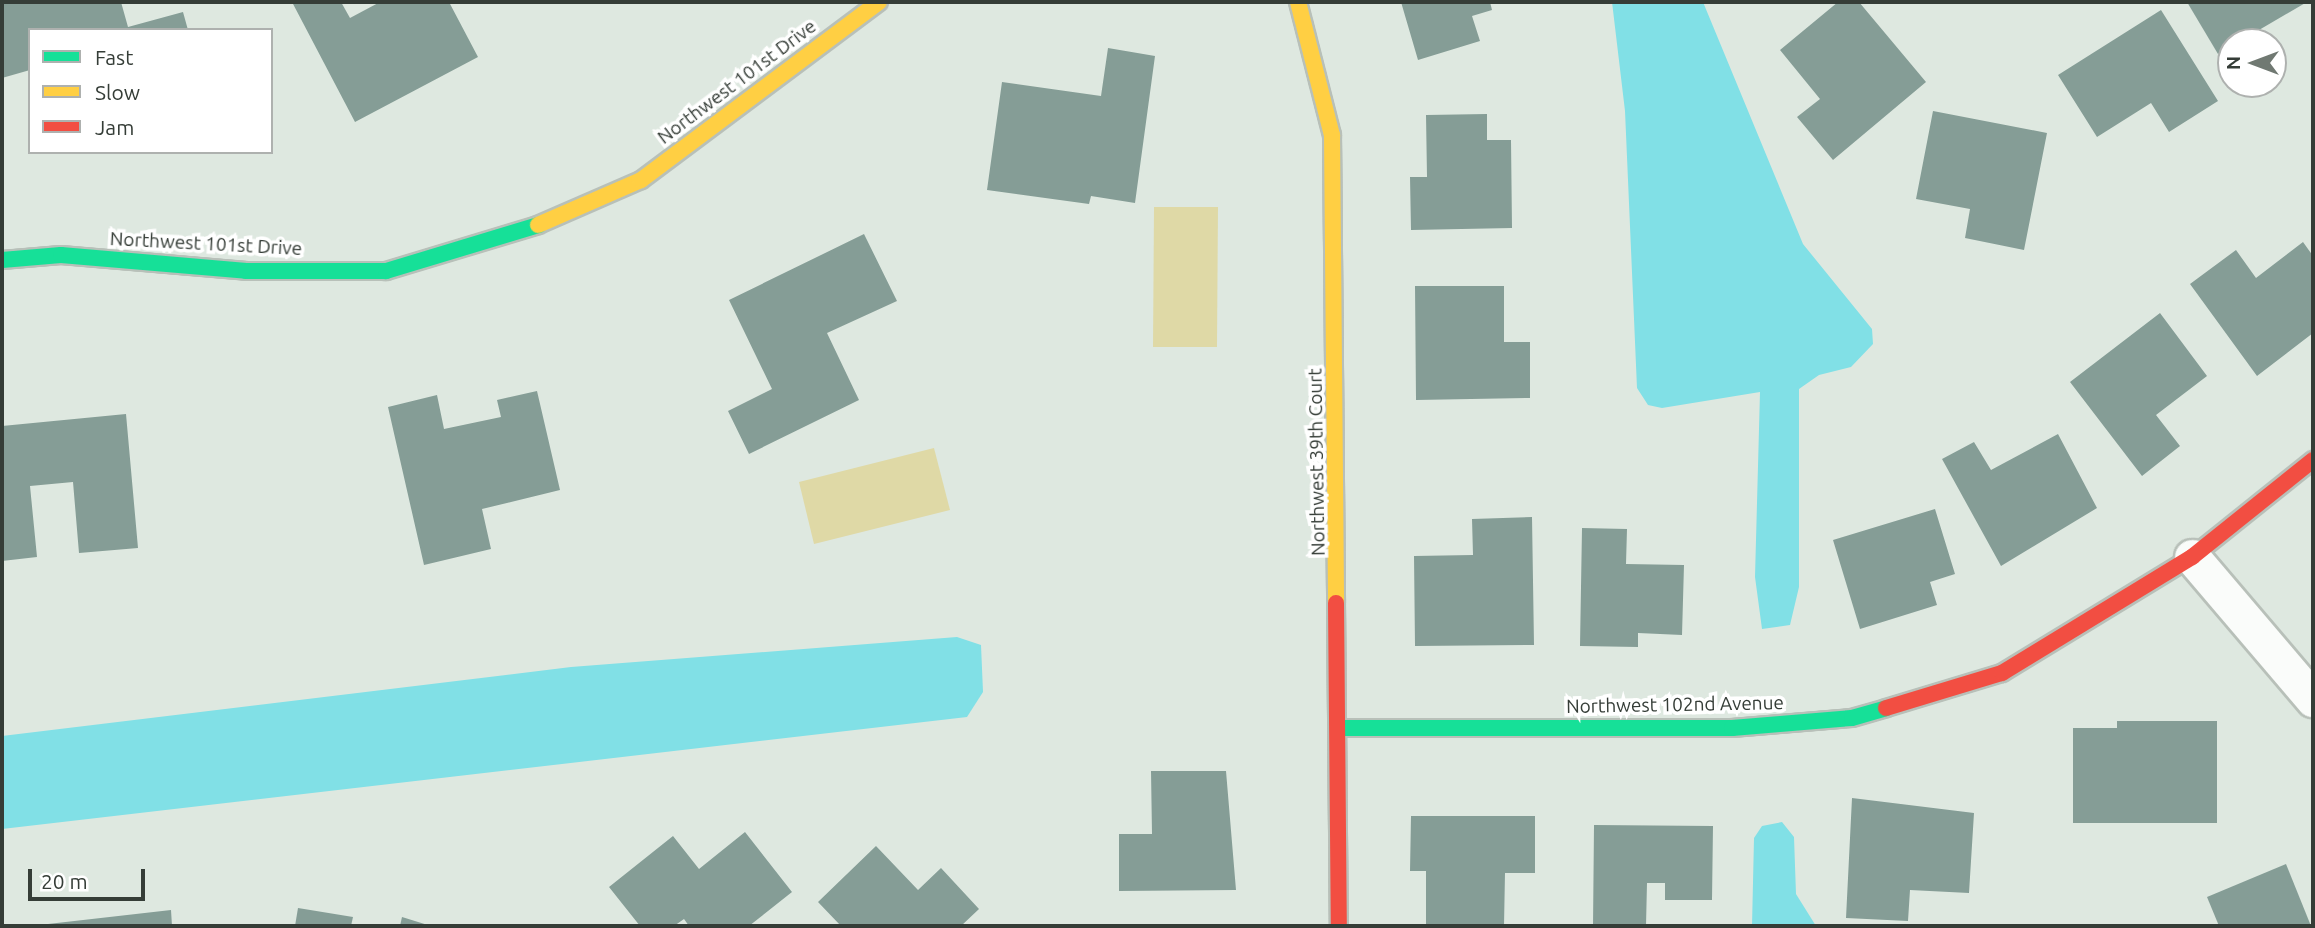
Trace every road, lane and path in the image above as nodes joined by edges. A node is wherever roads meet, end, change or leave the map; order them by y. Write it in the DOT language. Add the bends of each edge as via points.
graph roads {
  1 [pos="879,2"];
  2 [pos="1298,2"];
  3 [pos="2,260"];
  4 [pos="2313,460"];
  5 [pos="2192,557"];
  6 [pos="2313,699"];
  7 [pos="1342,728"];
  8 [pos="1339,926"];
  1 -- 3 [label="street, Northwest 101st Drive" via="641,180 526,230 386,271 246,271 61,255"];
  2 -- 7 [label="street, Northwest 39th Court" via="1332,135"];
  4 -- 5 [label="street, Northwest 102nd Avenue"];
  5 -- 6 [label="street"];
  5 -- 7 [label="street, Northwest 102nd Avenue" via="2002,673 1852,718 1732,728"];
  7 -- 8 [label="street, Northwest 39th Court"];
}
